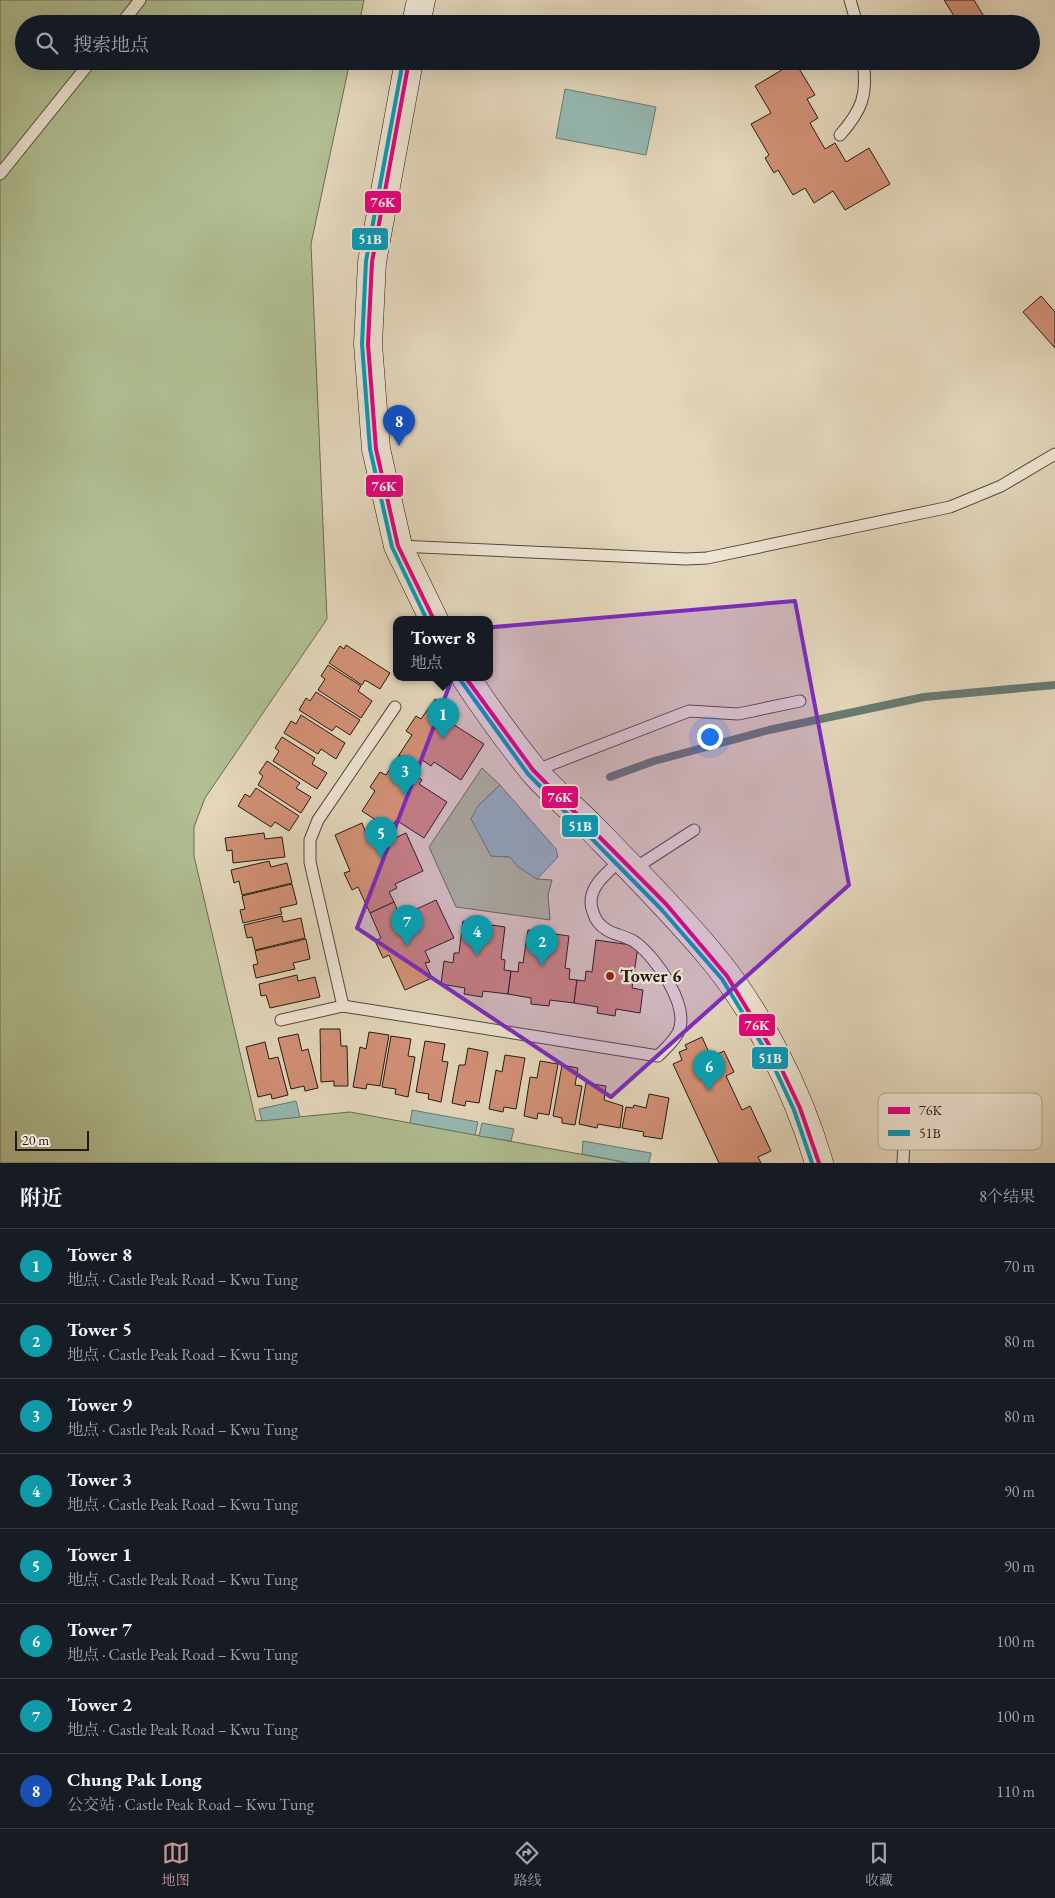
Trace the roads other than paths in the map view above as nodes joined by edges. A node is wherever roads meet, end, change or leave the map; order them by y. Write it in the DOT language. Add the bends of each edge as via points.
graph roads {
  1 [pos="140,0"];
  2 [pos="421,0"];
  3 [pos="850,0"];
  4 [pos="128,15"];
  5 [pos="418,15"];
  6 [pos="854,15"];
  7 [pos="84,70"];
  8 [pos="407,70"];
  9 [pos="864,70"];
  10 [pos="840,135"];
  11 [pos="0,174"];
  12 [pos="1055,454"];
  13 [pos="398,546"];
  14 [pos="432,616"];
  15 [pos="468,681"];
  16 [pos="800,701"];
  17 [pos="395,707"];
  18 [pos="534,771"];
  19 [pos="694,830"];
  20 [pos="627,865"];
  21 [pos="344,1006"];
  22 [pos="281,1020"];
  23 [pos="904,1150"];
  24 [pos="820,1163"];
  25 [pos="903,1163"];
  1 -- 4 [label="lane"];
  2 -- 5 [label="main road"];
  3 -- 6 [label="lane"];
  7 -- 11 [label="lane"];
  8 -- 13 [label="main road" via="372,262 368,344 376,449"];
  9 -- 10 [label="lane" via="863,101 856,117"];
  12 -- 13 [label="lane" via="994,489 950,507 706,558"];
  13 -- 14 [label="main road"];
  15 -- 18 [label="main road" via="489,714"];
  16 -- 18 [label="lane" via="738,714 689,712"];
  17 -- 21 [label="lane" via="318,820 310,840 310,862"];
  18 -- 20 [label="main road"];
  19 -- 20 [label="lane"];
  20 -- 21 [label="lane" via="593,889 591,908 600,924 634,941 651,958 667,980 679,1006 681,1023 678,1033 658,1056"];
  20 -- 24 [label="main road" via="710,954 744,1002 777,1058 808,1124"];
  21 -- 22 [label="lane"];
  23 -- 25 [label="lane"];
}
